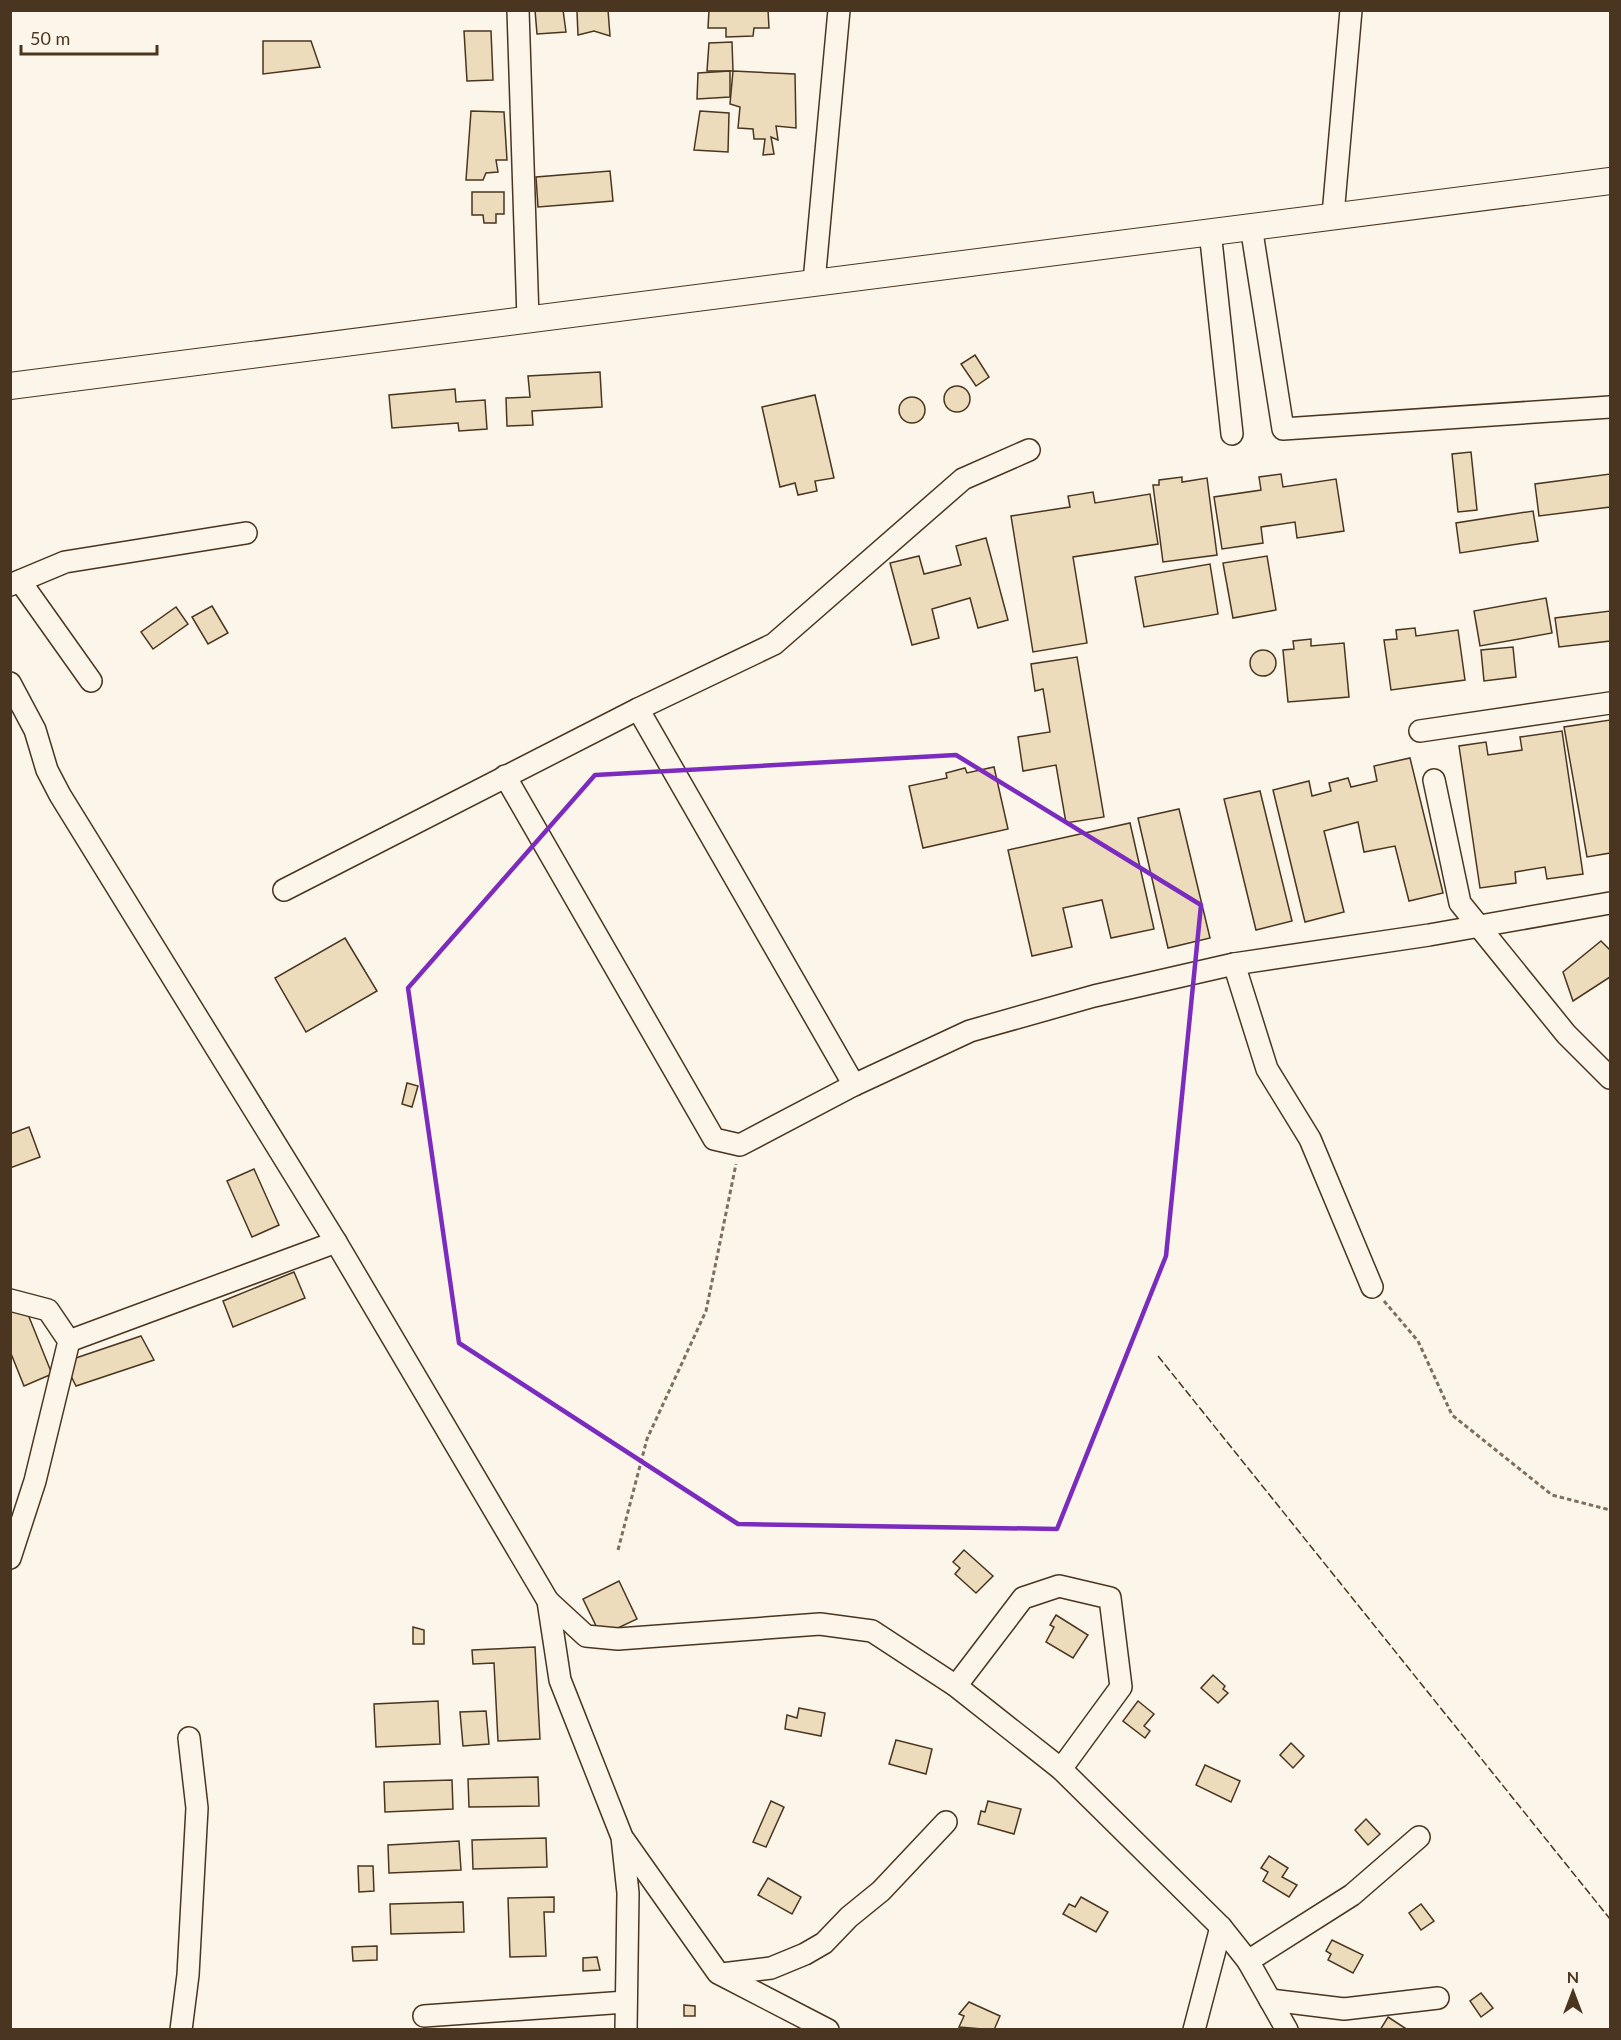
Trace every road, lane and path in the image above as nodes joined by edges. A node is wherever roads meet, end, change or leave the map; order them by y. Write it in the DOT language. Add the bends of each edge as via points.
graph roads {
  1 [pos="518,10"];
  2 [pos="839,10"];
  3 [pos="1351,10"];
  4 [pos="1611,181"];
  5 [pos="1333,215"];
  6 [pos="1251,226"];
  7 [pos="1210,231"];
  8 [pos="814,282"];
  9 [pos="528,319"];
  10 [pos="10,386"];
  11 [pos="1611,407"];
  12 [pos="1232,434"];
  13 [pos="1029,450"];
  14 [pos="246,533"];
  15 [pos="15,583"];
  16 [pos="90,681"];
  17 [pos="10,683"];
  18 [pos="1611,703"];
  19 [pos="638,709"];
  20 [pos="1420,731"];
  21 [pos="505,776"];
  22 [pos="1434,780"];
  23 [pos="284,890"];
  24 [pos="1611,903"];
  25 [pos="1477,926"];
  26 [pos="1234,964"];
  27 [pos="1611,1078"];
  28 [pos="854,1085"];
  29 [pos="740,1145"];
  30 [pos="336,1242"];
  31 [pos="1372,1287"];
  32 [pos="10,1300"];
  33 [pos="69,1341"];
  34 [pos="1611,1510"];
  35 [pos="618,1550"];
  36 [pos="10,1558"];
  37 [pos="548,1601"];
  38 [pos="956,1686"];
  39 [pos="189,1738"];
  40 [pos="1061,1769"];
  41 [pos="946,1822"];
  42 [pos="622,1837"];
  43 [pos="1419,1837"];
  44 [pos="1221,1927"];
  45 [pos="1248,1961"];
  46 [pos="722,1974"];
  47 [pos="1438,1998"];
  48 [pos="1270,2000"];
  49 [pos="626,2002"];
  50 [pos="424,2016"];
  51 [pos="181,2030"];
  52 [pos="626,2030"];
  53 [pos="828,2030"];
  54 [pos="1194,2030"];
  55 [pos="1287,2030"];
  1 -- 9 [label="street"];
  2 -- 8 [label="street"];
  3 -- 5 [label="street"];
  4 -- 5 [label="main road"];
  5 -- 6 [label="main road"];
  6 -- 7 [label="main road"];
  6 -- 11 [label="street" via="1283,429"];
  7 -- 8 [label="main road"];
  7 -- 12 [label="street"];
  8 -- 9 [label="main road"];
  9 -- 10 [label="main road"];
  13 -- 19 [label="street" via="963,479 774,644"];
  14 -- 15 [label="street" via="65,562"];
  15 -- 16 [label="street"];
  17 -- 30 [label="street" via="60,795"];
  18 -- 20 [label="street"];
  19 -- 21 [label="street"];
  19 -- 28 [label="street"];
  21 -- 23 [label="street"];
  21 -- 29 [label="street" via="714,1139"];
  22 -- 25 [label="street" via="1460,903"];
  24 -- 25 [label="street"];
  25 -- 26 [label="street"];
  25 -- 27 [label="street" via="1566,1034"];
  26 -- 28 [label="street" via="1094,996 970,1031"];
  26 -- 31 [label="street" via="1267,1069 1310,1139"];
  28 -- 29 [label="street"];
  29 -- 35 [label="path" via="706,1311 647,1439"];
  30 -- 33 [label="street"];
  30 -- 37 [label="street"];
  31 -- 34 [label="path" via="1418,1341 1452,1415 1552,1495"];
  32 -- 33 [label="street" via="48,1310"];
  33 -- 36 [label="street" via="35,1481"];
  37 -- 38 [label="street" via="586,1636 618,1640 820,1623 872,1631"];
  37 -- 42 [label="street" via="560,1680"];
  38 -- 40 [label="street"];
  38 -- 40 [label="street" via="1023,1598 1059,1586 1110,1599 1121,1687"];
  39 -- 51 [label="street" via="196,1808 188,1975"];
  40 -- 44 [label="street"];
  41 -- 46 [label="street" via="881,1892 824,1943 771,1968"];
  42 -- 46 [label="street" via="680,1922"];
  42 -- 49 [label="street" via="628,1893"];
  43 -- 45 [label="street" via="1352,1895"];
  44 -- 45 [label="street"];
  44 -- 54 [label="street"];
  45 -- 48 [label="street"];
  46 -- 53 [label="street"];
  47 -- 48 [label="street" via="1344,2009"];
  48 -- 55 [label="street"];
  49 -- 50 [label="street"];
  49 -- 52 [label="street"];
}
